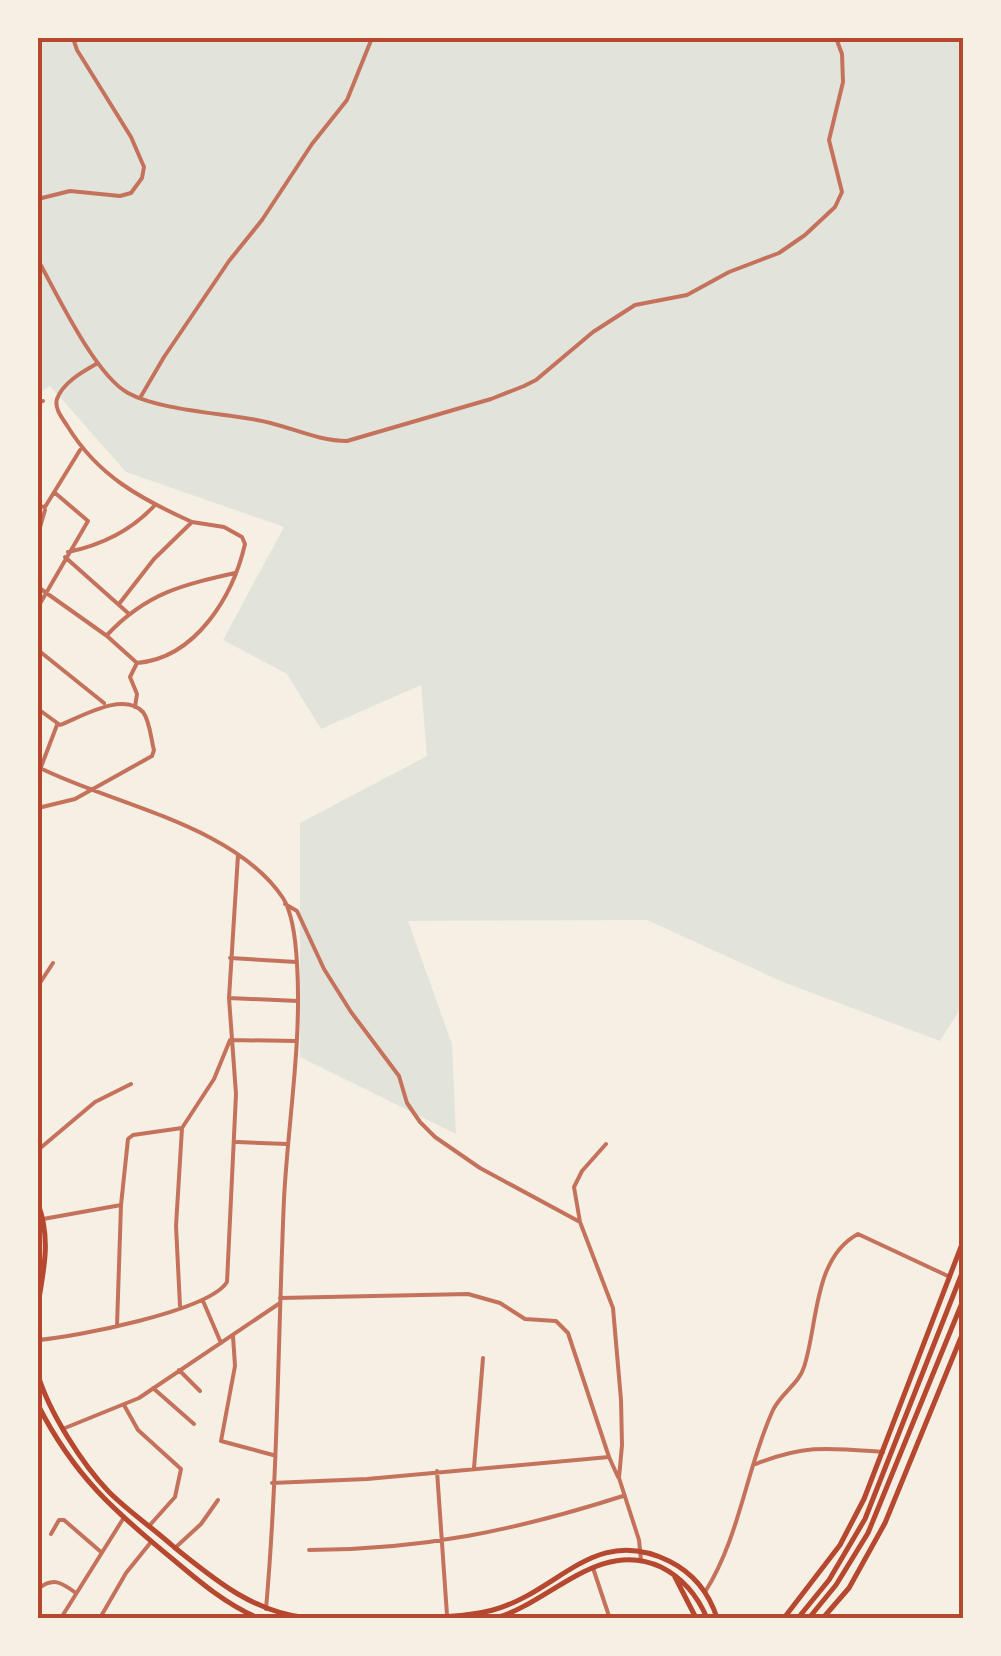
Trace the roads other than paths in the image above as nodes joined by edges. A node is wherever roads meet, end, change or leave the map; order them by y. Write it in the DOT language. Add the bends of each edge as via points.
graph roads {
  1 [pos="73,38"];
  2 [pos="372,38"];
  3 [pos="836,38"];
  4 [pos="38,199"];
  5 [pos="38,260"];
  6 [pos="98,363"];
  7 [pos="140,398"];
  8 [pos="81,448"];
  9 [pos="54,492"];
  10 [pos="155,505"];
  11 [pos="38,506"];
  12 [pos="45,507"];
  13 [pos="192,522"];
  14 [pos="38,534"];
  15 [pos="67,554"];
  16 [pos="236,574"];
  17 [pos="38,587"];
  18 [pos="46,592"];
  19 [pos="119,604"];
  20 [pos="38,607"];
  21 [pos="128,613"];
  22 [pos="107,636"];
  23 [pos="38,650"];
  24 [pos="137,663"];
  25 [pos="106,705"];
  26 [pos="38,708"];
  27 [pos="135,708"];
  28 [pos="57,724"];
  29 [pos="38,769"];
  30 [pos="90,788"];
  31 [pos="38,808"];
  32 [pos="238,856"];
  33 [pos="286,904"];
  34 [pos="230,958"];
  35 [pos="297,962"];
  36 [pos="53,963"];
  37 [pos="38,986"];
  38 [pos="230,998"];
  39 [pos="298,1001"];
  40 [pos="230,1040"];
  41 [pos="296,1041"];
  42 [pos="131,1084"];
  43 [pos="182,1128"];
  44 [pos="235,1142"];
  45 [pos="287,1144"];
  46 [pos="606,1144"];
  47 [pos="38,1150"];
  48 [pos="38,1204"];
  49 [pos="122,1206"];
  50 [pos="43,1219"];
  51 [pos="580,1222"];
  52 [pos="964,1239"];
  53 [pos="964,1268"];
  54 [pos="950,1277"];
  55 [pos="964,1298"];
  56 [pos="280,1300"];
  57 [pos="203,1301"];
  58 [pos="38,1304"];
  59 [pos="180,1306"];
  60 [pos="116,1327"];
  61 [pos="964,1330"];
  62 [pos="233,1336"];
  63 [pos="38,1340"];
  64 [pos="221,1343"];
  65 [pos="483,1358"];
  66 [pos="178,1370"];
  67 [pos="38,1379"];
  68 [pos="152,1388"];
  69 [pos="200,1391"];
  70 [pos="38,1406"];
  71 [pos="124,1406"];
  72 [pos="194,1424"];
  73 [pos="64,1428"];
  74 [pos="883,1452"];
  75 [pos="274,1455"];
  76 [pos="609,1457"];
  77 [pos="756,1464"];
  78 [pos="474,1468"];
  79 [pos="437,1471"];
  80 [pos="618,1478"];
  81 [pos="272,1483"];
  82 [pos="625,1496"];
  83 [pos="218,1500"];
  84 [pos="123,1519"];
  85 [pos="149,1526"];
  86 [pos="50,1534"];
  87 [pos="151,1542"];
  88 [pos="441,1542"];
  89 [pos="176,1548"];
  90 [pos="309,1550"];
  91 [pos="640,1550"];
  92 [pos="101,1552"];
  93 [pos="641,1560"];
  94 [pos="592,1567"];
  95 [pos="674,1574"];
  96 [pos="38,1590"];
  97 [pos="705,1592"];
  98 [pos="76,1593"];
  99 [pos="266,1609"];
  100 [pos="447,1615"];
  101 [pos="609,1616"];
  102 [pos="60,1618"];
  103 [pos="100,1618"];
  104 [pos="258,1618"];
  105 [pos="307,1618"];
  106 [pos="370,1618"];
  107 [pos="496,1618"];
  108 [pos="696,1618"];
  109 [pos="706,1618"];
  110 [pos="717,1618"];
  111 [pos="784,1618"];
  112 [pos="798,1618"];
  113 [pos="809,1618"];
  114 [pos="823,1618"];
  1 -- 4 [label="street" via="130,137 142,178 120,196 70,191"];
  2 -- 7 [label="street" via="348,100 229,261"];
  3 -- 7 [label="street" via="843,82 828,131 842,181 836,207 780,253 687,295 635,305 536,380 346,440"];
  5 -- 6 [label="street"];
  6 -- 7 [label="street"];
  6 -- 8 [label="street" via="64,388 56,403"];
  8 -- 9 [label="street"];
  8 -- 10 [label="street" via="116,483"];
  9 -- 12 [label="street"];
  9 -- 15 [label="street" via="88,520"];
  10 -- 13 [label="street"];
  10 -- 15 [label="street" via="112,538"];
  11 -- 12 [label="street"];
  12 -- 14 [label="street"];
  13 -- 16 [label="street" via="242,538"];
  13 -- 19 [label="street"];
  15 -- 18 [label="street"];
  15 -- 19 [label="street"];
  16 -- 21 [label="street" via="169,590"];
  16 -- 24 [label="street" via="190,642"];
  17 -- 18 [label="street"];
  18 -- 20 [label="street"];
  18 -- 22 [label="street"];
  19 -- 21 [label="street"];
  21 -- 22 [label="street"];
  22 -- 24 [label="street"];
  23 -- 25 [label="street"];
  24 -- 27 [label="street" via="130,675"];
  25 -- 27 [label="street"];
  25 -- 28 [label="street"];
  26 -- 28 [label="street"];
  27 -- 30 [label="street" via="145,716 154,754"];
  28 -- 29 [label="street"];
  29 -- 30 [label="street"];
  30 -- 31 [label="street"];
  30 -- 32 [label="street" via="199,832"];
  32 -- 33 [label="street"];
  32 -- 34 [label="street"];
  33 -- 35 [label="street"];
  33 -- 51 [label="street" via="297,911 351,1012 399,1076 420,1122 480,1168"];
  34 -- 35 [label="street"];
  34 -- 38 [label="street"];
  35 -- 39 [label="street"];
  36 -- 37 [label="street"];
  38 -- 39 [label="street"];
  38 -- 40 [label="street"];
  39 -- 41 [label="street"];
  40 -- 41 [label="street"];
  40 -- 43 [label="street"];
  40 -- 44 [label="street"];
  41 -- 45 [label="street"];
  42 -- 47 [label="street" via="95,1102"];
  43 -- 49 [label="street" via="130,1137"];
  43 -- 59 [label="street"];
  44 -- 45 [label="street"];
  44 -- 57 [label="street" via="227,1282"];
  45 -- 56 [label="street"];
  46 -- 51 [label="street" via="576,1181"];
  48 -- 50 [label="main road"];
  49 -- 50 [label="street"];
  49 -- 60 [label="street"];
  50 -- 58 [label="main road"];
  51 -- 80 [label="street" via="613,1308 621,1400"];
  52 -- 54 [label="main road"];
  53 -- 112 [label="main road" via="864,1519 830,1580"];
  54 -- 74 [label="main road"];
  54 -- 77 [label="street" via="858,1234 843,1245 827,1273 804,1370 772,1412"];
  55 -- 113 [label="main road" via="868,1533"];
  56 -- 62 [label="street"];
  56 -- 75 [label="street"];
  56 -- 76 [label="street" via="468,1294 525,1319 556,1320 568,1333"];
  57 -- 59 [label="street"];
  57 -- 64 [label="street"];
  59 -- 60 [label="street"];
  60 -- 63 [label="street"];
  61 -- 114 [label="main road" via="885,1523 849,1588"];
  62 -- 64 [label="street"];
  62 -- 75 [label="street" via="235,1366 221,1441"];
  64 -- 66 [label="street"];
  65 -- 78 [label="street"];
  66 -- 68 [label="street"];
  66 -- 69 [label="street"];
  67 -- 73 [label="main road"];
  68 -- 71 [label="street"];
  68 -- 72 [label="street"];
  70 -- 84 [label="main road" via="88,1483"];
  71 -- 73 [label="street"];
  71 -- 85 [label="street" via="138,1430 181,1470 175,1497"];
  73 -- 85 [label="main road" via="104,1486"];
  74 -- 77 [label="street" via="818,1447"];
  74 -- 111 [label="main road" via="840,1545"];
  75 -- 81 [label="street"];
  76 -- 78 [label="street"];
  76 -- 80 [label="street"];
  77 -- 97 [label="street"];
  78 -- 79 [label="street"];
  79 -- 81 [label="street"];
  79 -- 88 [label="street"];
  80 -- 82 [label="street"];
  81 -- 99 [label="street"];
  82 -- 88 [label="street" via="506,1531"];
  82 -- 91 [label="street"];
  83 -- 89 [label="street"];
  84 -- 87 [label="main road"];
  84 -- 92 [label="street"];
  85 -- 89 [label="main road"];
  86 -- 92 [label="street" via="64,1520"];
  87 -- 103 [label="street"];
  87 -- 104 [label="main road" via="225,1601"];
  88 -- 90 [label="street"];
  88 -- 100 [label="street"];
  89 -- 99 [label="main road"];
  91 -- 93 [label="street"];
  91 -- 97 [label="main road" via="680,1567"];
  91 -- 100 [label="main road" via="601,1552 502,1607"];
  92 -- 98 [label="street"];
  93 -- 94 [label="main road"];
  93 -- 95 [label="main road"];
  94 -- 101 [label="street"];
  94 -- 107 [label="main road"];
  95 -- 108 [label="main road"];
  95 -- 109 [label="main road"];
  96 -- 98 [label="street" via="54,1581"];
  97 -- 110 [label="main road"];
  98 -- 102 [label="street"];
  99 -- 105 [label="main road"];
  100 -- 106 [label="main road"];
}
